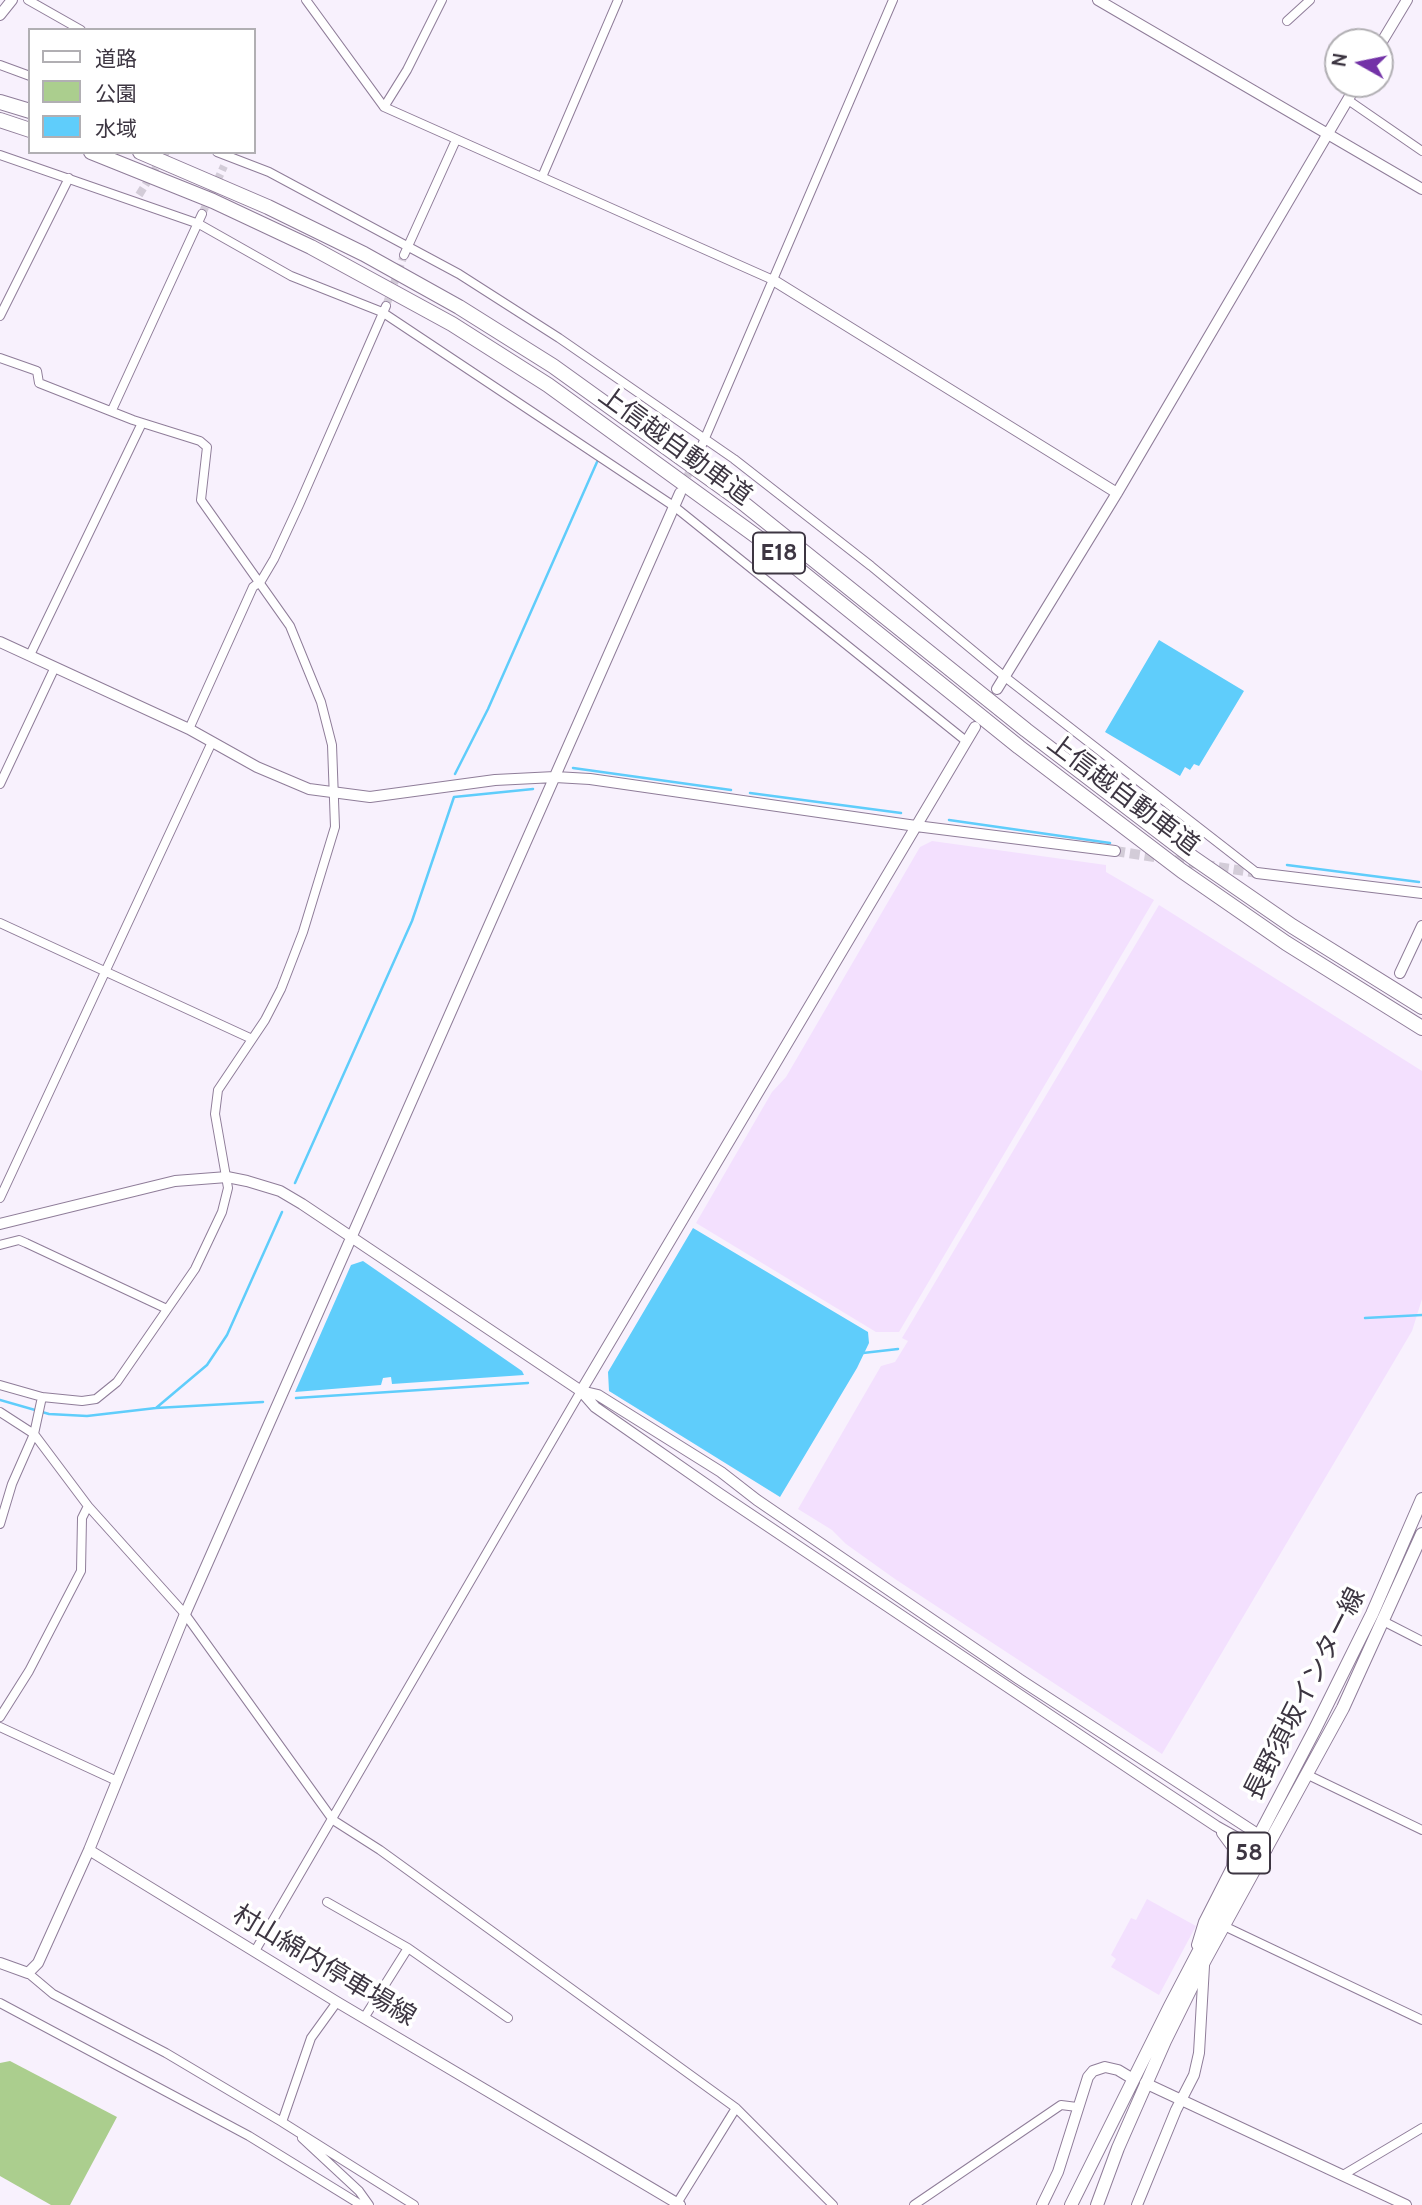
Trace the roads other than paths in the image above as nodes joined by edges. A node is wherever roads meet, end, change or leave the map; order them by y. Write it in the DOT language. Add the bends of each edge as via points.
graph roads {
  1 [pos="12,0"];
  2 [pos="28,0"];
  3 [pos="306,0"];
  4 [pos="442,0"];
  5 [pos="618,0"];
  6 [pos="893,0"];
  7 [pos="1098,0"];
  8 [pos="1310,0"];
  9 [pos="1407,0"];
  10 [pos="0,15"];
  11 [pos="1287,21"];
  12 [pos="77,28"];
  13 [pos="1390,28"];
  14 [pos="0,65"];
  15 [pos="28,75"];
  16 [pos="1348,100"];
  17 [pos="0,102"];
  18 [pos="384,107"];
  19 [pos="28,110"];
  20 [pos="0,120"];
  21 [pos="28,129"];
  22 [pos="1328,135"];
  23 [pos="456,139"];
  24 [pos="1422,151"];
  25 [pos="96,154"];
  26 [pos="145,154"];
  27 [pos="219,154"];
  28 [pos="0,155"];
  29 [pos="542,177"];
  30 [pos="69,178"];
  31 [pos="1422,189"];
  32 [pos="202,214"];
  33 [pos="199,224"];
  34 [pos="408,246"];
  35 [pos="404,255"];
  36 [pos="773,280"];
  37 [pos="384,309"];
  38 [pos="0,316"];
  39 [pos="0,358"];
  40 [pos="112,410"];
  41 [pos="142,423"];
  42 [pos="704,439"];
  43 [pos="698,452"];
  44 [pos="680,493"];
  45 [pos="1117,493"];
  46 [pos="675,508"];
  47 [pos="261,582"];
  48 [pos="0,642"];
  49 [pos="30,655"];
  50 [pos="55,667"];
  51 [pos="1005,677"];
  52 [pos="998,690"];
  53 [pos="975,727"];
  54 [pos="189,729"];
  55 [pos="966,741"];
  56 [pos="212,742"];
  57 [pos="555,777"];
  58 [pos="0,784"];
  59 [pos="334,793"];
  60 [pos="916,826"];
  61 [pos="1115,851"];
  62 [pos="1257,873"];
  63 [pos="1422,893"];
  64 [pos="0,922"];
  65 [pos="1422,926"];
  66 [pos="104,971"];
  67 [pos="1400,972"];
  68 [pos="1422,1007"];
  69 [pos="1422,1028"];
  70 [pos="252,1039"];
  71 [pos="227,1177"];
  72 [pos="0,1198"];
  73 [pos="0,1224"];
  74 [pos="350,1237"];
  75 [pos="0,1245"];
  76 [pos="167,1309"];
  77 [pos="0,1385"];
  78 [pos="581,1391"];
  79 [pos="42,1400"];
  80 [pos="0,1412"];
  81 [pos="34,1434"];
  82 [pos="1422,1499"];
  83 [pos="88,1506"];
  84 [pos="0,1524"];
  85 [pos="1422,1534"];
  86 [pos="185,1614"];
  87 [pos="1383,1621"];
  88 [pos="1422,1641"];
  89 [pos="0,1717"];
  90 [pos="0,1727"];
  91 [pos="1308,1775"];
  92 [pos="117,1781"];
  93 [pos="333,1820"];
  94 [pos="1216,1826"];
  95 [pos="1422,1830"];
  96 [pos="1259,1835"];
  97 [pos="1252,1846"];
  98 [pos="1267,1849"];
  99 [pos="89,1850"];
  100 [pos="327,1902"];
  101 [pos="1224,1926"];
  102 [pos="408,1948"];
  103 [pos="254,1951"];
  104 [pos="1205,1960"];
  105 [pos="0,1963"];
  106 [pos="1191,1965"];
  107 [pos="28,1973"];
  108 [pos="337,2002"];
  109 [pos="0,2003"];
  110 [pos="364,2018"];
  111 [pos="508,2018"];
  112 [pos="1422,2020"];
  113 [pos="1139,2081"];
  114 [pos="1183,2101"];
  115 [pos="1077,2107"];
  116 [pos="736,2108"];
  117 [pos="282,2122"];
  118 [pos="1422,2127"];
  119 [pos="295,2130"];
  120 [pos="1343,2175"];
  121 [pos="678,2204"];
  122 [pos="360,2205"];
  123 [pos="369,2205"];
  124 [pos="414,2205"];
  125 [pos="833,2205"];
  126 [pos="915,2205"];
  127 [pos="1042,2205"];
  128 [pos="1071,2205"];
  129 [pos="1097,2205"];
  130 [pos="1138,2205"];
  131 [pos="1406,2205"];
  1 -- 10 [label="street"];
  2 -- 12 [label="street"];
  3 -- 18 [label="street"];
  4 -- 18 [label="street"];
  5 -- 29 [label="street"];
  6 -- 36 [label="street"];
  7 -- 22 [label="street"];
  8 -- 11 [label="street"];
  9 -- 13 [label="street"];
  14 -- 15 [label="street"];
  16 -- 22 [label="street"];
  16 -- 24 [label="street"];
  17 -- 19 [label="highway"];
  18 -- 23 [label="street"];
  20 -- 21 [label="highway"];
  22 -- 31 [label="street"];
  22 -- 45 [label="street"];
  23 -- 29 [label="street"];
  23 -- 34 [label="street"];
  25 -- 69 [label="highway, 上信越自動車道 / E18" via="214,201 346,265 548,384 767,544 1182,872"];
  26 -- 68 [label="highway, 上信越自動車道 / E18" via="364,254 553,366 738,499 1045,746 1192,857"];
  27 -- 34 [label="street" via="226,162 269,173"];
  28 -- 30 [label="street"];
  29 -- 36 [label="street"];
  30 -- 33 [label="street"];
  30 -- 38 [label="street"];
  32 -- 33 [label="street"];
  33 -- 37 [label="street" via="291,276"];
  33 -- 40 [label="street"];
  34 -- 35 [label="street"];
  34 -- 42 [label="street" via="559,338"];
  36 -- 42 [label="street"];
  36 -- 45 [label="street"];
  37 -- 46 [label="street"];
  37 -- 47 [label="street"];
  39 -- 40 [label="street" via="37,372 39,383"];
  40 -- 41 [label="street"];
  41 -- 47 [label="street" via="201,441 207,447 201,500"];
  41 -- 49 [label="street"];
  42 -- 43 [label="street"];
  42 -- 51 [label="street" via="871,566"];
  44 -- 46 [label="street"];
  45 -- 51 [label="street"];
  46 -- 55 [label="street"];
  46 -- 57 [label="street"];
  47 -- 54 [label="street" via="253,587"];
  47 -- 59 [label="street" via="290,626 321,702 332,745"];
  48 -- 49 [label="street"];
  49 -- 50 [label="street"];
  50 -- 54 [label="street"];
  50 -- 58 [label="street"];
  51 -- 52 [label="street"];
  51 -- 62 [label="street"];
  53 -- 55 [label="street"];
  54 -- 56 [label="street"];
  55 -- 60 [label="street"];
  56 -- 59 [label="street" via="309,789"];
  56 -- 66 [label="street"];
  57 -- 59 [label="street" via="370,797"];
  57 -- 60 [label="street"];
  57 -- 74 [label="street"];
  59 -- 70 [label="street" via="335,827 303,932 281,989"];
  60 -- 61 [label="street"];
  60 -- 78 [label="street"];
  62 -- 63 [label="street"];
  64 -- 66 [label="street"];
  65 -- 67 [label="street"];
  66 -- 70 [label="street"];
  66 -- 72 [label="street"];
  70 -- 71 [label="street" via="222,1083 214,1107"];
  71 -- 73 [label="street" via="175,1181"];
  71 -- 74 [label="street" via="280,1191"];
  71 -- 76 [label="street" via="222,1212 203,1255"];
  74 -- 78 [label="street"];
  74 -- 86 [label="street"];
  75 -- 76 [label="street" via="26,1243"];
  76 -- 79 [label="street" via="108,1391 82,1401"];
  77 -- 79 [label="street"];
  78 -- 93 [label="street"];
  78 -- 94 [label="street" via="596,1407 720,1494"];
  78 -- 96 [label="street" via="598,1395 721,1472 1019,1679"];
  79 -- 81 [label="street"];
  80 -- 81 [label="street"];
  81 -- 83 [label="street"];
  81 -- 84 [label="street"];
  82 -- 96 [label="main road, 長野須坂インター線 / 58" via="1372,1614"];
  83 -- 86 [label="street"];
  83 -- 89 [label="street" via="82,1518 80,1572"];
  85 -- 87 [label="main road, 長野須坂インター線 / 58"];
  86 -- 92 [label="street"];
  86 -- 93 [label="street"];
  87 -- 88 [label="street"];
  87 -- 91 [label="main road, 長野須坂インター線 / 58"];
  90 -- 92 [label="street"];
  91 -- 95 [label="street"];
  91 -- 98 [label="main road, 長野須坂インター線 / 58"];
  92 -- 99 [label="street"];
  93 -- 103 [label="street"];
  93 -- 116 [label="street"];
  94 -- 97 [label="street"];
  94 -- 106 [label="street" via="1230,1841 1234,1860 1204,1922"];
  96 -- 97 [label="main road, 長野須坂インター線 / 58"];
  96 -- 98 [label="street"];
  97 -- 98 [label="street"];
  97 -- 106 [label="main road, 長野須坂インター線 / 58"];
  98 -- 101 [label="main road, 長野須坂インター線 / 58"];
  99 -- 103 [label="street, 村山綿内停車場線"];
  99 -- 107 [label="street" via="38,1963"];
  100 -- 102 [label="street"];
  101 -- 104 [label="main road, 長野須坂インター線 / 58"];
  101 -- 112 [label="street"];
  102 -- 110 [label="street"];
  102 -- 111 [label="street"];
  103 -- 108 [label="street, 村山綿内停車場線"];
  104 -- 113 [label="main road, 長野須坂インター線 / 58"];
  104 -- 114 [label="street" via="1199,2053"];
  105 -- 107 [label="street"];
  106 -- 113 [label="main road, 長野須坂インター線 / 58"];
  107 -- 117 [label="street" via="53,1994 166,2053"];
  108 -- 110 [label="street, 村山綿内停車場線"];
  108 -- 117 [label="street" via="311,2038"];
  109 -- 122 [label="street" via="249,2136"];
  110 -- 121 [label="street, 村山綿内停車場線"];
  113 -- 114 [label="street"];
  113 -- 115 [label="street" via="1112,2068 1093,2071"];
  113 -- 128 [label="main road, 長野須坂インター線 / 58"];
  113 -- 129 [label="main road, 長野須坂インター線 / 58"];
  114 -- 120 [label="street"];
  114 -- 130 [label="street"];
  115 -- 126 [label="street" via="1061,2105"];
  115 -- 127 [label="street" via="1058,2172"];
  116 -- 121 [label="street"];
  116 -- 125 [label="street"];
  117 -- 119 [label="street"];
  118 -- 120 [label="street"];
  119 -- 123 [label="street"];
  119 -- 124 [label="street"];
  120 -- 131 [label="street"];
}
